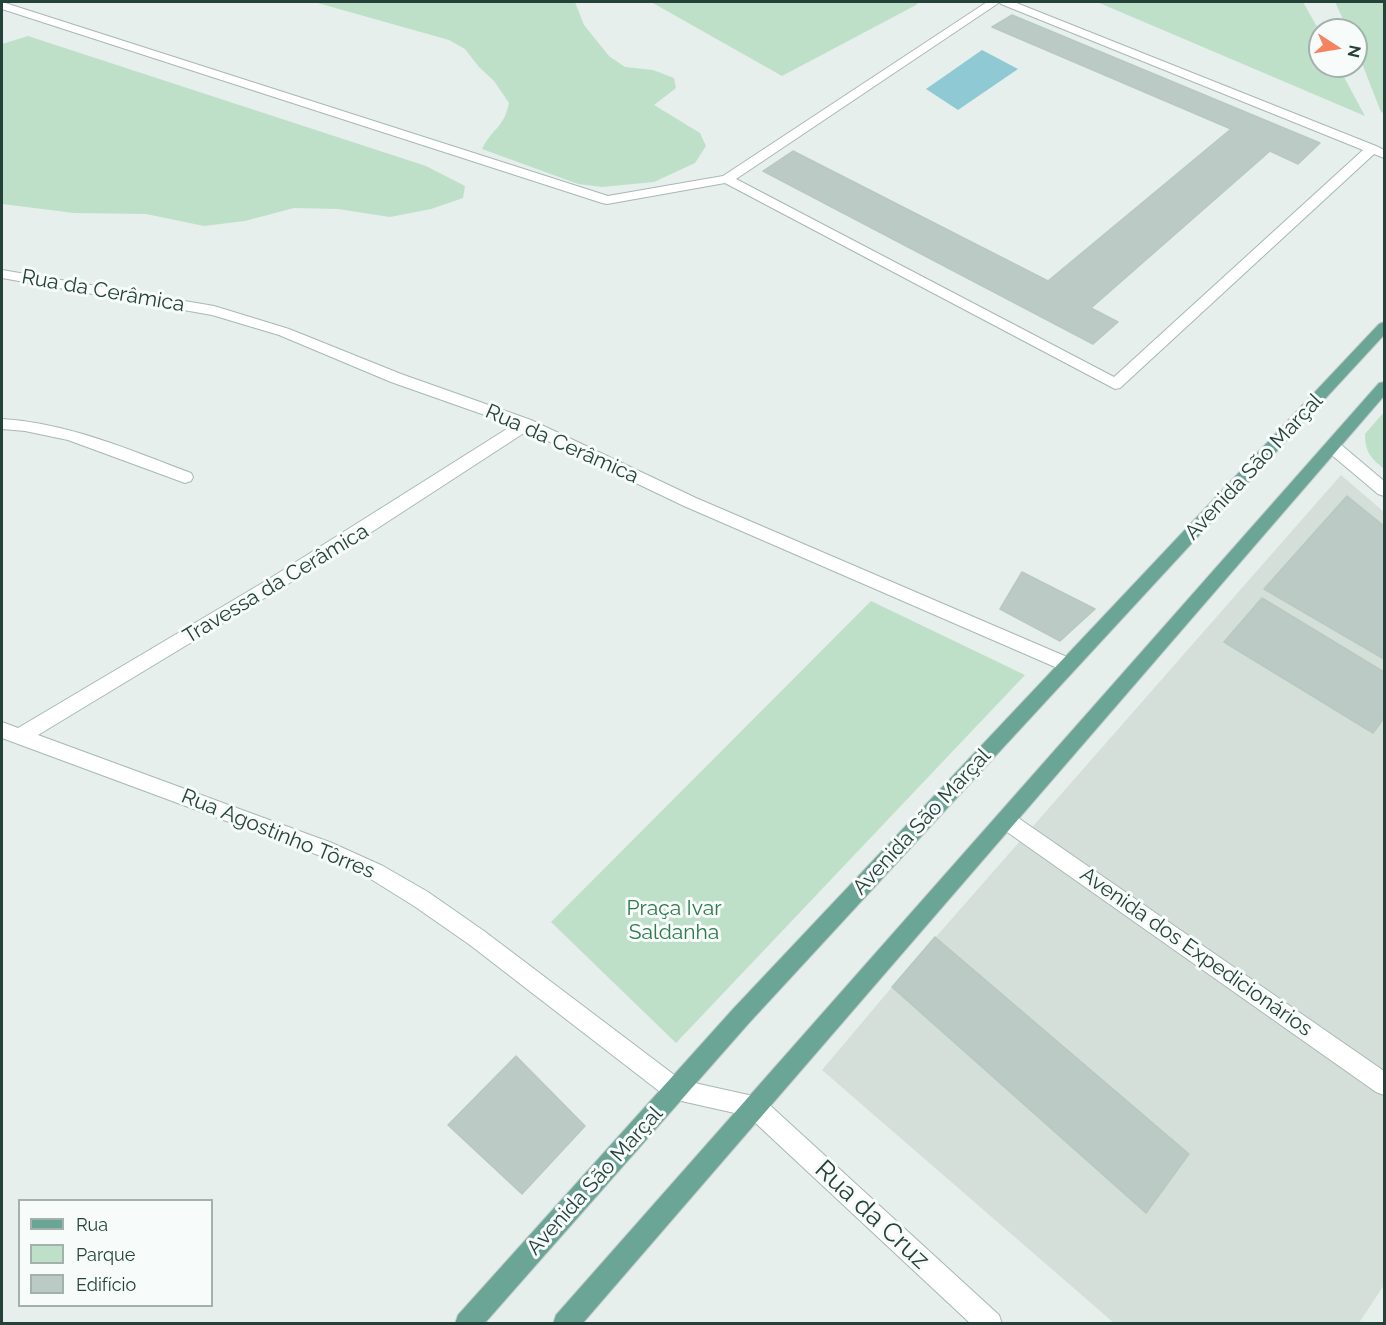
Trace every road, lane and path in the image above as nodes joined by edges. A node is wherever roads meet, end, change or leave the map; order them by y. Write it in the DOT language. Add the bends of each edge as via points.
graph roads {
  1 [pos="994,2"];
  2 [pos="1005,2"];
  3 [pos="2,5"];
  4 [pos="1378,152"];
  5 [pos="727,179"];
  6 [pos="2,274"];
  7 [pos="1384,327"];
  8 [pos="1384,387"];
  9 [pos="2,424"];
  10 [pos="526,424"];
  11 [pos="1333,447"];
  12 [pos="185,477"];
  13 [pos="1384,490"];
  14 [pos="1068,665"];
  15 [pos="11,733"];
  16 [pos="1007,821"];
  17 [pos="1384,1084"];
  18 [pos="676,1090"];
  19 [pos="754,1106"];
  20 [pos="467,1323"];
  21 [pos="565,1323"];
  22 [pos="990,1323"];
  1 -- 5 [label="street"];
  2 -- 4 [label="street"];
  3 -- 5 [label="street" via="607,200"];
  4 -- 5 [label="street" via="1114,384"];
  6 -- 10 [label="street, Rua da Cerâmica" via="214,311 284,332 396,378"];
  7 -- 14 [label="main road, Avenida São Marçal"];
  8 -- 11 [label="main road, Avenida São Marçal"];
  9 -- 12 [label="street" via="64,434"];
  10 -- 14 [label="street, Rua da Cerâmica" via="690,502"];
  10 -- 15 [label="street, Travessa da Cerâmica" via="234,611"];
  11 -- 13 [label="street"];
  11 -- 16 [label="main road, Avenida São Marçal"];
  14 -- 18 [label="main road, Avenida São Marçal"];
  15 -- 18 [label="street, Rua Agostinho Tôrres" via="325,849 376,872 477,938"];
  16 -- 17 [label="street, Avenida dos Expedicionários"];
  16 -- 19 [label="main road, Avenida São Marçal"];
  18 -- 19 [label="street"];
  18 -- 20 [label="main road, Avenida São Marçal"];
  19 -- 21 [label="main road, Avenida São Marçal"];
  19 -- 22 [label="street, Rua da Cruz"];
}
